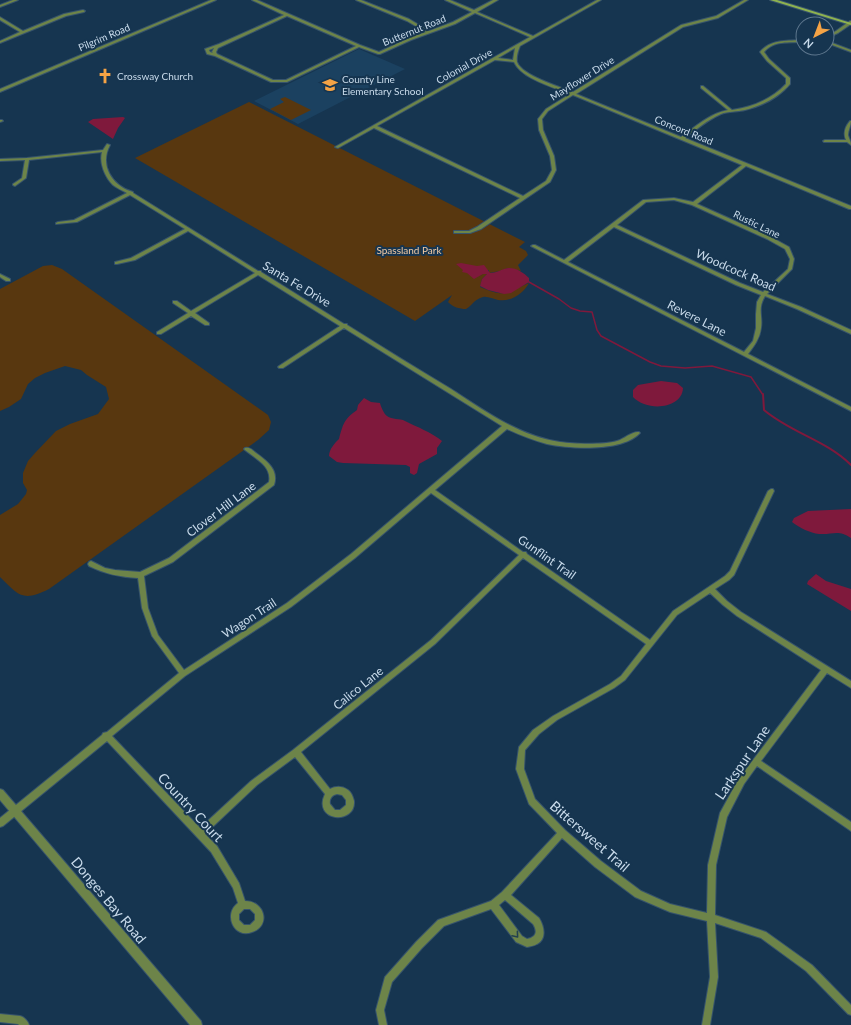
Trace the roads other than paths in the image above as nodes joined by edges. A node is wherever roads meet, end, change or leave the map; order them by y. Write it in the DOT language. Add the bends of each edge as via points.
graph roads {
  1 [pos="16,0"];
  2 [pos="214,0"];
  3 [pos="254,0"];
  4 [pos="358,0"];
  5 [pos="447,0"];
  6 [pos="496,0"];
  7 [pos="599,0"];
  8 [pos="746,0"];
  9 [pos="772,0"];
  10 [pos="0,6"];
  11 [pos="83,11"];
  12 [pos="473,12"];
  13 [pos="286,15"];
  14 [pos="0,18"];
  15 [pos="850,25"];
  16 [pos="429,32"];
  17 [pos="23,33"];
  18 [pos="835,33"];
  19 [pos="533,37"];
  20 [pos="0,42"];
  21 [pos="795,42"];
  22 [pos="220,45"];
  23 [pos="835,45"];
  24 [pos="359,46"];
  25 [pos="518,46"];
  26 [pos="851,51"];
  27 [pos="216,55"];
  28 [pos="494,59"];
  29 [pos="515,62"];
  30 [pos="702,87"];
  31 [pos="0,91"];
  32 [pos="571,94"];
  33 [pos="731,111"];
  34 [pos="851,122"];
  35 [pos="374,126"];
  36 [pos="681,139"];
  37 [pos="825,141"];
  38 [pos="849,142"];
  39 [pos="108,145"];
  40 [pos="337,147"];
  41 [pos="103,151"];
  42 [pos="27,159"];
  43 [pos="0,160"];
  44 [pos="745,165"];
  45 [pos="15,185"];
  46 [pos="131,193"];
  47 [pos="524,198"];
  48 [pos="694,204"];
  49 [pos="851,208"];
  50 [pos="58,223"];
  51 [pos="614,224"];
  52 [pos="188,229"];
  53 [pos="456,232"];
  54 [pos="533,246"];
  55 [pos="565,262"];
  56 [pos="117,263"];
  57 [pos="259,272"];
  58 [pos="0,275"];
  59 [pos="8,280"];
  60 [pos="764,294"];
  61 [pos="175,302"];
  62 [pos="192,313"];
  63 [pos="207,324"];
  64 [pos="345,325"];
  65 [pos="851,332"];
  66 [pos="159,333"];
  67 [pos="745,354"];
  68 [pos="281,367"];
  69 [pos="851,409"];
  70 [pos="506,426"];
  71 [pos="637,434"];
  72 [pos="246,449"];
  73 [pos="430,490"];
  74 [pos="771,491"];
  75 [pos="524,554"];
  76 [pos="92,564"];
  77 [pos="141,574"];
  78 [pos="711,589"];
  79 [pos="651,644"];
  80 [pos="825,670"];
  81 [pos="183,674"];
  82 [pos="851,685"];
  83 [pos="106,735"];
  84 [pos="296,752"];
  85 [pos="757,762"];
  86 [pos="0,793"];
  87 [pos="330,794"];
  88 [pos="15,810"];
  89 [pos="0,823"];
  90 [pos="851,827"];
  91 [pos="200,833"];
  92 [pos="562,833"];
  93 [pos="505,895"];
  94 [pos="493,904"];
  95 [pos="243,905"];
  96 [pos="710,918"];
  97 [pos="851,1011"];
  98 [pos="0,1018"];
  99 [pos="24,1025"];
  100 [pos="197,1025"];
  101 [pos="383,1025"];
  102 [pos="706,1025"];
  1 -- 10 [label="street"];
  2 -- 31 [label="street, Pilgrim Road"];
  3 -- 13 [label="street, Butternut Road"];
  4 -- 16 [label="street" via="408,20"];
  5 -- 12 [label="street"];
  6 -- 12 [label="street, Butternut Road"];
  7 -- 19 [label="street, Colonial Drive"];
  8 -- 32 [label="street, Mayflower Drive" via="717,17 682,26"];
  9 -- 15 [label="main road"];
  11 -- 17 [label="street" via="65,15"];
  12 -- 16 [label="street, Butternut Road" via="454,23"];
  12 -- 19 [label="street"];
  13 -- 22 [label="street"];
  13 -- 24 [label="street, Butternut Road"];
  14 -- 17 [label="street"];
  15 -- 18 [label="street"];
  16 -- 24 [label="street, Butternut Road" via="383,52"];
  17 -- 20 [label="street"];
  19 -- 25 [label="street, Colonial Drive"];
  21 -- 33 [label="street" via="774,43 765,47 762,52 788,78 788,84 782,91 766,101"];
  22 -- 27 [label="street" via="214,50"];
  22 -- 27 [label="street" via="207,49 208,53"];
  23 -- 26 [label="street"];
  24 -- 27 [label="street" via="287,81 272,81"];
  25 -- 28 [label="street, Colonial Drive"];
  25 -- 29 [label="street"];
  28 -- 29 [label="street"];
  28 -- 35 [label="street, Colonial Drive"];
  29 -- 32 [label="street, Concord Road" via="522,71 534,78"];
  30 -- 33 [label="street"];
  32 -- 36 [label="street, Concord Road"];
  32 -- 47 [label="street, Mayflower Drive" via="547,110 540,119 554,170 548,182"];
  33 -- 36 [label="street" via="710,118"];
  34 -- 38 [label="street" via="846,132"];
  35 -- 40 [label="street, Colonial Drive"];
  35 -- 47 [label="street"];
  36 -- 44 [label="street, Concord Road"];
  37 -- 38 [label="street"];
  39 -- 41 [label="street"];
  41 -- 42 [label="street"];
  41 -- 46 [label="street, Santa Fe Drive" via="103,165 107,174 115,184"];
  42 -- 43 [label="street"];
  42 -- 45 [label="street" via="25,176"];
  44 -- 48 [label="street"];
  44 -- 49 [label="street, Concord Road"];
  46 -- 50 [label="street" via="75,221"];
  46 -- 52 [label="street, Santa Fe Drive"];
  47 -- 53 [label="street, Mayflower Drive" via="479,228 470,232"];
  48 -- 51 [label="street, Rustic Lane" via="674,198 645,201"];
  48 -- 60 [label="street, Rustic Lane" via="787,248 792,259 790,269"];
  51 -- 55 [label="street, Rustic Lane"];
  51 -- 60 [label="street, Woodcock Road"];
  52 -- 56 [label="street" via="133,259"];
  52 -- 57 [label="street, Santa Fe Drive"];
  54 -- 55 [label="street, Revere Lane"];
  55 -- 67 [label="street, Revere Lane"];
  57 -- 62 [label="street"];
  57 -- 64 [label="street, Santa Fe Drive"];
  58 -- 59 [label="street"];
  60 -- 65 [label="street, Woodcock Road"];
  60 -- 67 [label="street, Rustic Lane" via="759,302 759,328"];
  61 -- 62 [label="street"];
  62 -- 63 [label="street"];
  62 -- 66 [label="street"];
  64 -- 68 [label="street"];
  64 -- 70 [label="street, Santa Fe Drive"];
  67 -- 69 [label="street, Revere Lane"];
  70 -- 71 [label="street, Santa Fe Drive" via="549,443 576,446 622,442"];
  70 -- 73 [label="street, Wagon Trail"];
  72 -- 77 [label="street, Clover Hill Lane" via="272,468 272,483 171,560"];
  73 -- 75 [label="street, Gunflint Trail"];
  73 -- 81 [label="street, Wagon Trail" via="353,556 289,605"];
  74 -- 78 [label="street, Bittersweet Trail" via="732,573"];
  75 -- 79 [label="street, Gunflint Trail"];
  75 -- 84 [label="street, Calico Lane" via="433,642"];
  76 -- 77 [label="street" via="120,574"];
  77 -- 81 [label="street" via="145,608 155,636"];
  78 -- 79 [label="street, Bittersweet Trail" via="675,612"];
  78 -- 80 [label="street" via="739,614"];
  79 -- 92 [label="street, Bittersweet Trail" via="623,678 555,718 536,732 522,749 520,769 532,801"];
  80 -- 82 [label="street"];
  80 -- 85 [label="street, Larkspur Lane"];
  81 -- 83 [label="street, Wagon Trail"];
  83 -- 88 [label="street, Wagon Trail"];
  83 -- 91 [label="street, Country Court"];
  84 -- 87 [label="street"];
  84 -- 91 [label="street, Calico Lane" via="254,784"];
  85 -- 90 [label="street"];
  85 -- 96 [label="street, Larkspur Lane" via="741,782 723,816 712,865"];
  86 -- 88 [label="street, Donges Bay Road"];
  88 -- 89 [label="street, Wagon Trail"];
  88 -- 100 [label="street, Donges Bay Road"];
  91 -- 95 [label="street, Country Court" via="226,867"];
  92 -- 93 [label="street"];
  92 -- 96 [label="street, Bittersweet Trail" via="638,894 670,908"];
  93 -- 94 [label="street"];
  94 -- 93 [label="street, one-way" via="519,939 526,943 538,938 540,930 536,921"];
  94 -- 101 [label="street" via="440,923 388,980 380,1010"];
  96 -- 97 [label="street, Bittersweet Trail" via="763,936 809,968"];
  96 -- 102 [label="street, Larkspur Lane" via="714,977"];
  98 -- 99 [label="street" via="20,1020"];
}
